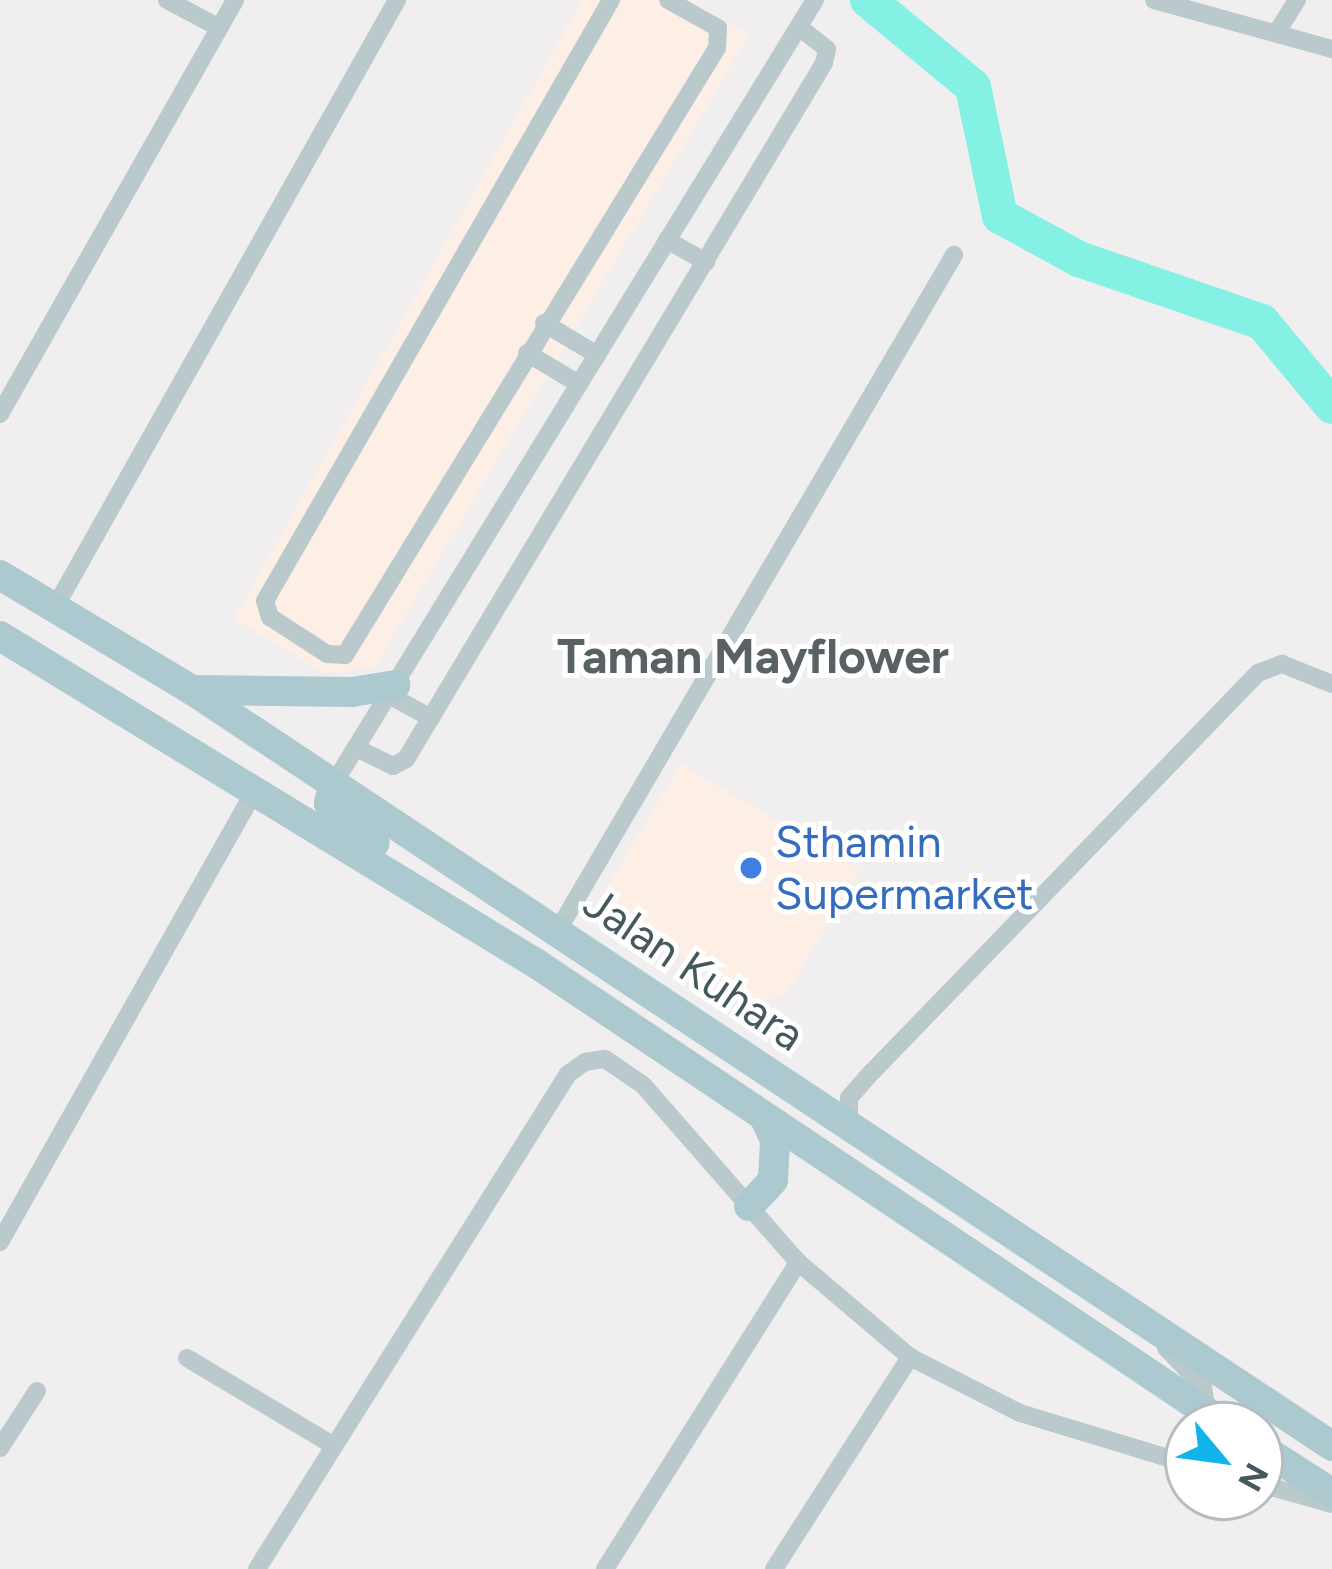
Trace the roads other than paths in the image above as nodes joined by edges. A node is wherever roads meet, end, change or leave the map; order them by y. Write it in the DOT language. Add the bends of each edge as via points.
graph roads {
  1 [pos="167,0"];
  2 [pos="235,0"];
  3 [pos="397,0"];
  4 [pos="611,0"];
  5 [pos="668,0"];
  6 [pos="815,0"];
  7 [pos="1154,0"];
  8 [pos="1298,0"];
  9 [pos="218,27"];
  10 [pos="800,28"];
  11 [pos="1277,32"];
  12 [pos="1332,49"];
  13 [pos="667,241"];
  14 [pos="954,255"];
  15 [pos="706,262"];
  16 [pos="544,323"];
  17 [pos="527,352"];
  18 [pos="597,356"];
  19 [pos="580,384"];
  20 [pos="6,390"];
  21 [pos="0,414"];
  22 [pos="0,575"];
  23 [pos="54,609"];
  24 [pos="0,636"];
  25 [pos="0,651"];
  26 [pos="33,655"];
  27 [pos="1332,684"];
  28 [pos="192,690"];
  29 [pos="392,690"];
  30 [pos="431,718"];
  31 [pos="356,748"];
  32 [pos="334,783"];
  33 [pos="254,792"];
  34 [pos="405,882"];
  35 [pos="558,930"];
  36 [pos="765,1119"];
  37 [pos="850,1130"];
  38 [pos="749,1206"];
  39 [pos="0,1242"];
  40 [pos="798,1262"];
  41 [pos="1142,1322"];
  42 [pos="910,1357"];
  43 [pos="187,1358"];
  44 [pos="37,1391"];
  45 [pos="1183,1401"];
  46 [pos="1207,1401"];
  47 [pos="1332,1446"];
  48 [pos="334,1447"];
  49 [pos="0,1448"];
  50 [pos="1164,1454"];
  51 [pos="1284,1462"];
  52 [pos="1284,1491"];
  53 [pos="1332,1493"];
  54 [pos="1332,1504"];
  55 [pos="257,1569"];
  56 [pos="605,1569"];
  57 [pos="774,1569"];
  1 -- 9 [label="street"];
  2 -- 9 [label="street"];
  3 -- 23 [label="street"];
  4 -- 17 [label="street" via="265,601 270,617 327,654 346,655"];
  5 -- 16 [label="street" via="718,28 717,47"];
  6 -- 10 [label="street"];
  7 -- 11 [label="street"];
  8 -- 11 [label="street"];
  9 -- 20 [label="street"];
  10 -- 13 [label="street"];
  10 -- 15 [label="street" via="827,49 824,63"];
  11 -- 12 [label="street"];
  13 -- 15 [label="street"];
  13 -- 18 [label="street"];
  14 -- 35 [label="street"];
  15 -- 30 [label="street"];
  16 -- 17 [label="street"];
  16 -- 18 [label="street"];
  17 -- 19 [label="street"];
  18 -- 19 [label="street"];
  19 -- 29 [label="street"];
  20 -- 21 [label="street"];
  22 -- 23 [label="main road, Jalan Kuhara"];
  23 -- 28 [label="main road, Jalan Kuhara"];
  24 -- 26 [label="main road, Jalan Kuhara"];
  25 -- 26 [label="main road"];
  26 -- 33 [label="main road, Jalan Kuhara"];
  27 -- 37 [label="street" via="1282,664 1258,673 872,1072 846,1107"];
  28 -- 29 [label="main road"];
  28 -- 32 [label="main road, Jalan Kuhara"];
  29 -- 30 [label="street"];
  29 -- 31 [label="street"];
  30 -- 31 [label="street" via="400,765"];
  31 -- 32 [label="street"];
  32 -- 34 [label="main road" via="329,802 403,865"];
  32 -- 35 [label="main road, Jalan Kuhara"];
  33 -- 34 [label="main road, Jalan Kuhara"];
  33 -- 39 [label="street"];
  34 -- 36 [label="main road, Jalan Kuhara"];
  35 -- 37 [label="main road, Jalan Kuhara"];
  36 -- 38 [label="main road" via="775,1141 773,1180"];
  36 -- 45 [label="main road, Jalan Kuhara"];
  37 -- 41 [label="main road, Jalan Kuhara"];
  38 -- 40 [label="street"];
  38 -- 48 [label="street" via="643,1085 604,1059 585,1062 568,1074"];
  40 -- 42 [label="street"];
  40 -- 56 [label="street"];
  41 -- 46 [label="street" via="1203,1386"];
  41 -- 47 [label="main road, Jalan Kuhara"];
  42 -- 50 [label="street" via="1020,1413"];
  42 -- 57 [label="street"];
  43 -- 48 [label="street"];
  44 -- 49 [label="street"];
  48 -- 55 [label="street"];
  51 -- 53 [label="main road"];
  52 -- 54 [label="street"];
}
